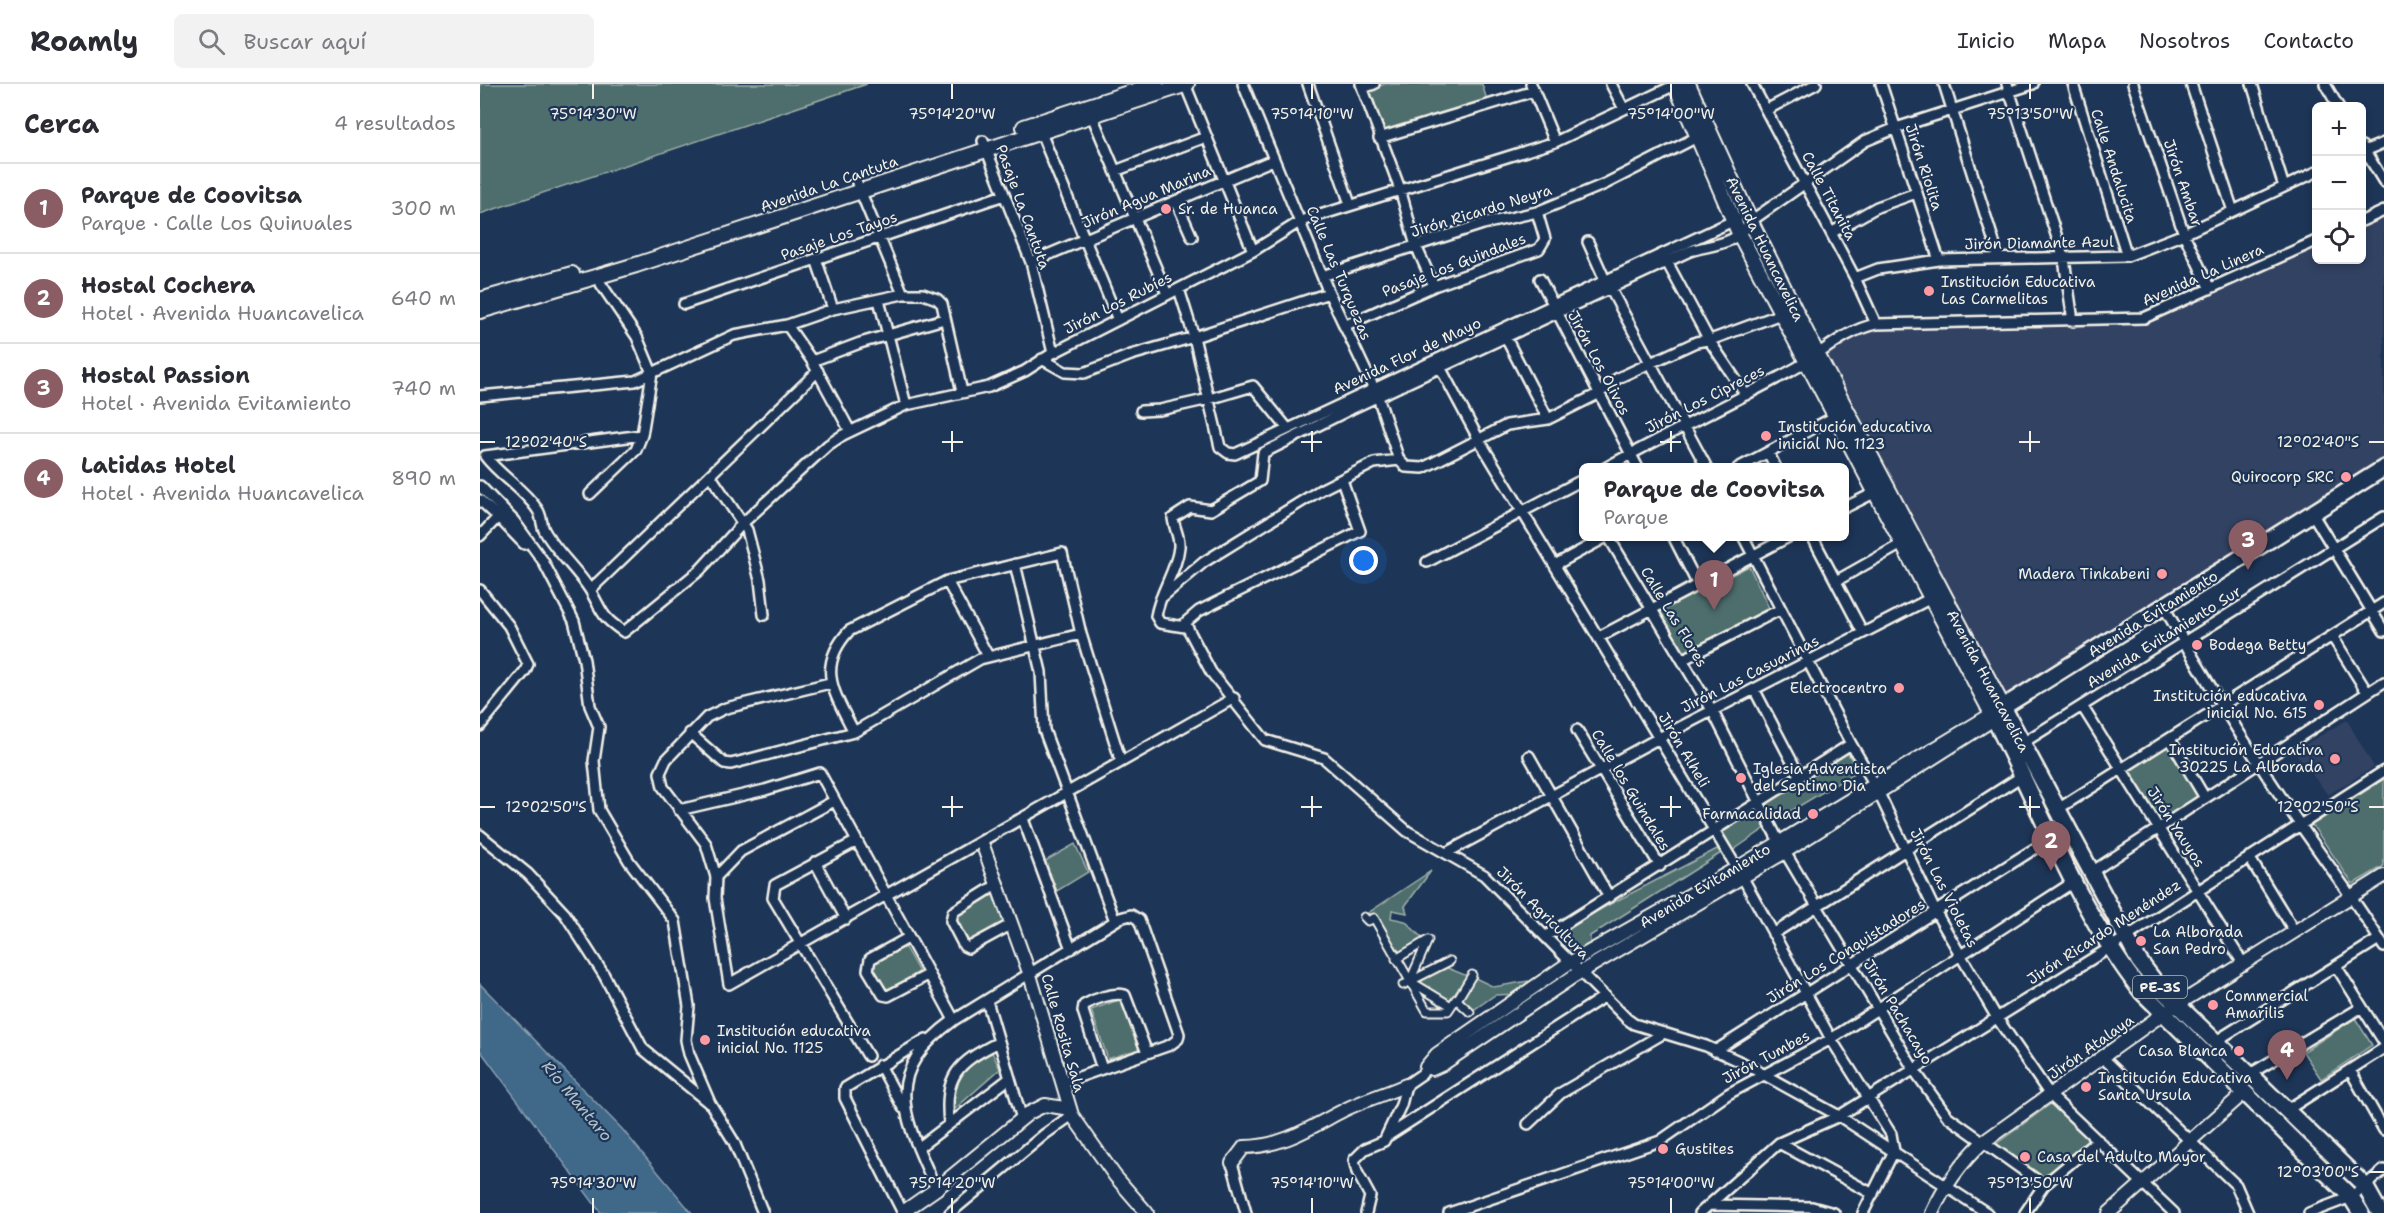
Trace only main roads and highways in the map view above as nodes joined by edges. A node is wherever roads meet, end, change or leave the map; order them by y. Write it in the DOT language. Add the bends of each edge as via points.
graph roads {
  1 [pos="1156,84"];
  2 [pos="1186,84"];
  3 [pos="1676,84"];
  4 [pos="1688,84"];
  5 [pos="1090,110"];
  6 [pos="1704,133"];
  7 [pos="859,187"];
  8 [pos="480,300"];
  9 [pos="480,311"];
  10 [pos="1841,414"];
  11 [pos="2384,468"];
  12 [pos="2002,711"];
  13 [pos="2361,1213"];
  14 [pos="2380,1213"];
  1 -- 5 [label="main road, Avenida La Cantuta"];
  2 -- 5 [label="main road, Avenida La Cantuta"];
  3 -- 6 [label="main road, Avenida Huancavelica"];
  4 -- 6 [label="main road, Avenida Huancavelica"];
  5 -- 7 [label="main road, Avenida La Cantuta"];
  6 -- 10 [label="main road, Avenida Huancavelica" via="1752,218"];
  6 -- 10 [label="main road, Avenida Huancavelica" via="1739,233 1805,362"];
  7 -- 8 [label="main road, Avenida La Cantuta"];
  7 -- 9 [label="main road, Avenida La Cantuta" via="636,266"];
  10 -- 12 [label="main road, Avenida Huancavelica" via="1936,596"];
  11 -- 12 [label="highway, Avenida Evitamiento"];
  12 -- 13 [label="highway, Avenida Huancavelica / PE-3S" via="2022,776 2111,947 2142,992 2351,1197"];
  12 -- 14 [label="highway, Avenida Huancavelica / PE-3S" via="2139,961 2158,986 2364,1186"];
}
